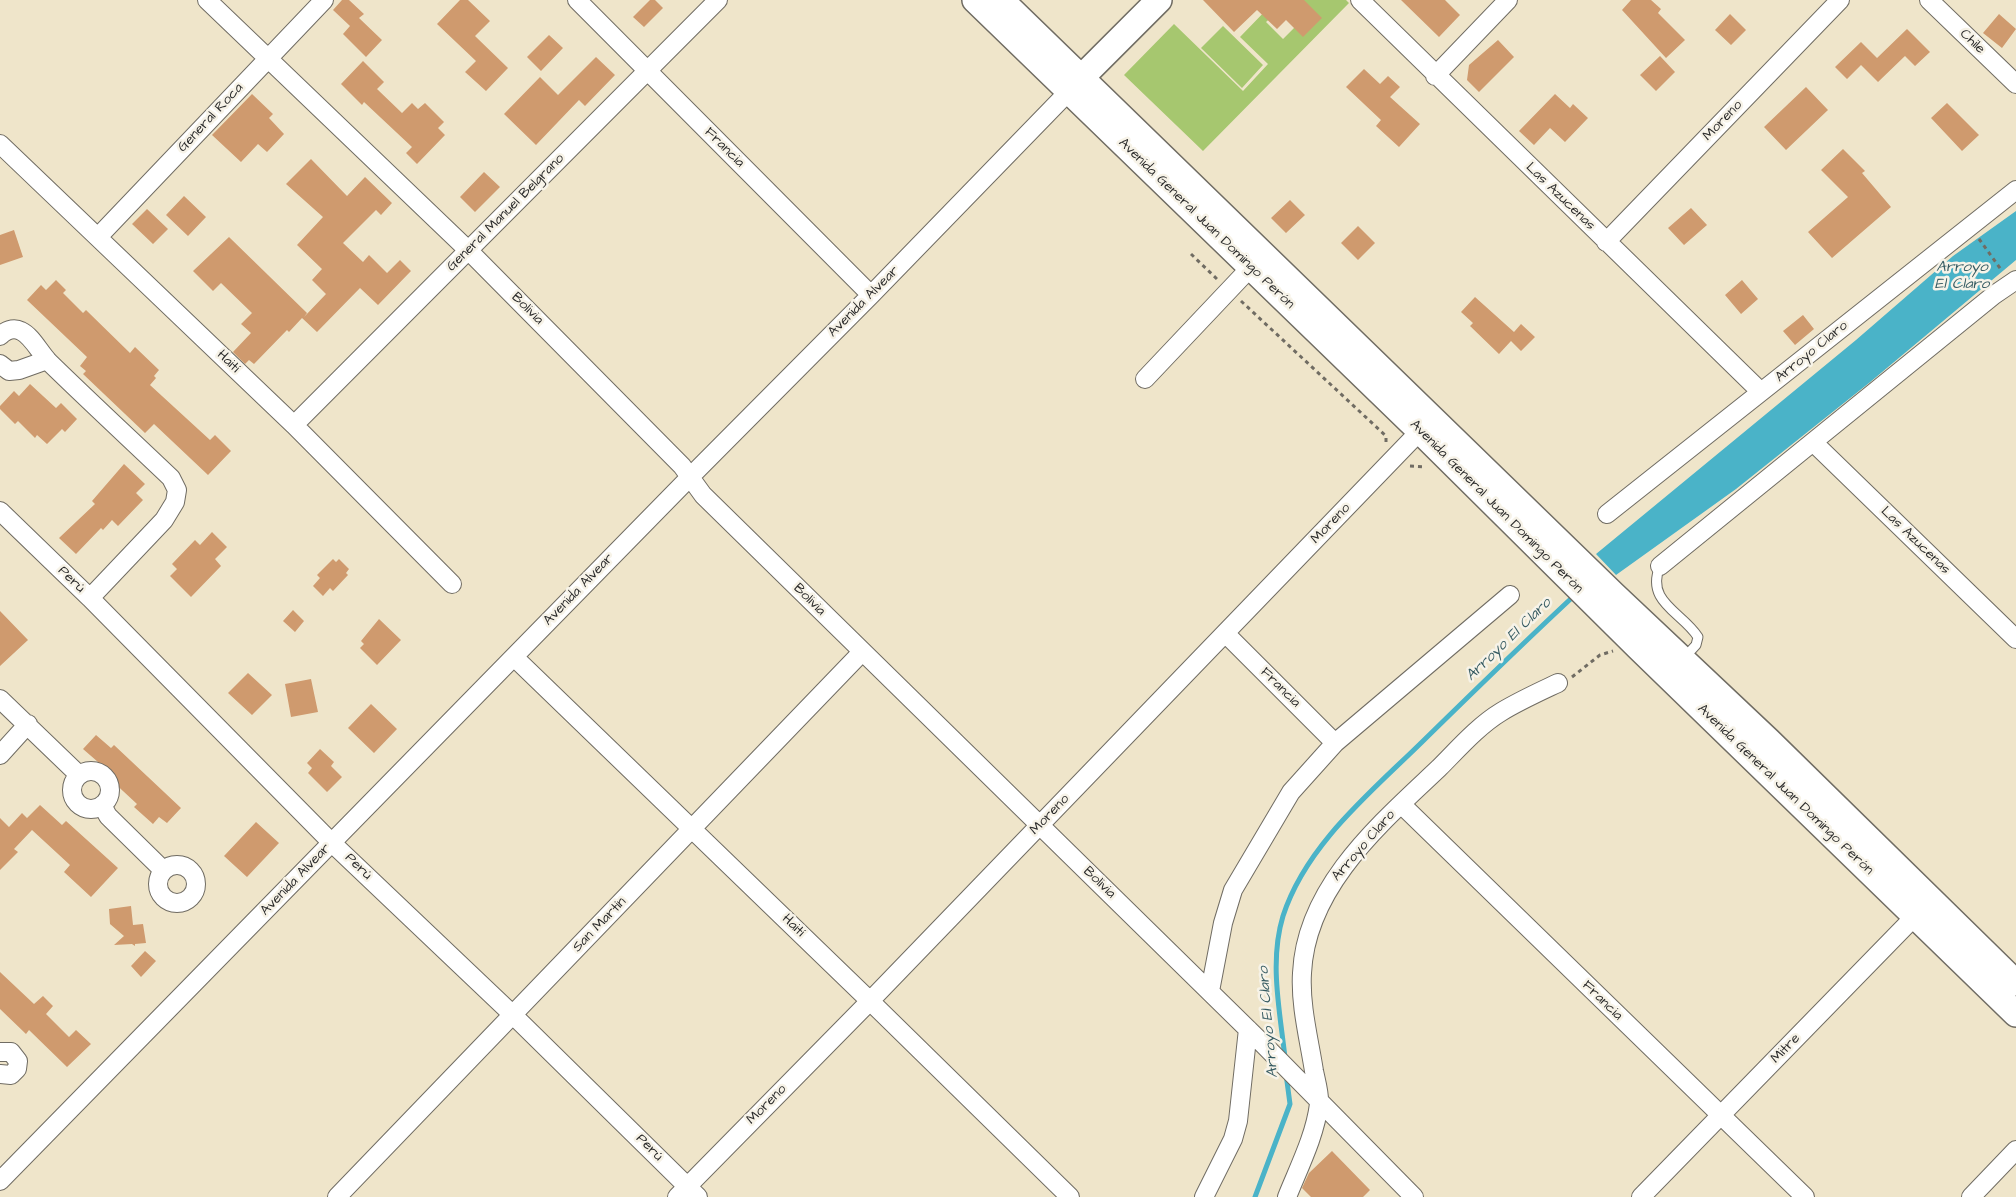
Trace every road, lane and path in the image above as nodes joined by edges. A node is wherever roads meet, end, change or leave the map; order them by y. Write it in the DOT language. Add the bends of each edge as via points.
graph roads {
  1 [pos="207,0"];
  2 [pos="324,0"];
  3 [pos="577,0"];
  4 [pos="718,0"];
  5 [pos="975,0"];
  6 [pos="1001,0"];
  7 [pos="1159,0"];
  8 [pos="1360,0"];
  9 [pos="1508,0"];
  10 [pos="1840,0"];
  11 [pos="1929,0"];
  12 [pos="267,59"];
  13 [pos="647,72"];
  14 [pos="1435,76"];
  15 [pos="1075,84"];
  16 [pos="2016,84"];
  17 [pos="0,144"];
  18 [pos="2016,190"];
  19 [pos="1976,234"];
  20 [pos="98,237"];
  21 [pos="1606,242"];
  22 [pos="469,251"];
  23 [pos="1192,254"];
  24 [pos="1251,267"];
  25 [pos="2012,281"];
  26 [pos="1229,290"];
  27 [pos="871,295"];
  28 [pos="0,336"];
  29 [pos="47,360"];
  30 [pos="0,364"];
  31 [pos="1145,379"];
  32 [pos="1761,392"];
  33 [pos="294,426"];
  34 [pos="1420,431"];
  35 [pos="1814,442"];
  36 [pos="1396,456"];
  37 [pos="1430,468"];
  38 [pos="690,477"];
  39 [pos="0,511"];
  40 [pos="1607,514"];
  41 [pos="1564,559"];
  42 [pos="1660,566"];
  43 [pos="452,584"];
  44 [pos="1510,595"];
  45 [pos="90,598"];
  46 [pos="1606,601"];
  47 [pos="1225,633"];
  48 [pos="2016,639"];
  49 [pos="1618,649"];
  50 [pos="862,652"];
  51 [pos="514,657"];
  52 [pos="1683,660"];
  53 [pos="1558,683"];
  54 [pos="0,699"];
  55 [pos="28,724"];
  56 [pos="1335,743"];
  57 [pos="0,755"];
  58 [pos="79,775"];
  59 [pos="1401,804"];
  60 [pos="102,805"];
  61 [pos="1040,826"];
  62 [pos="693,828"];
  63 [pos="332,842"];
  64 [pos="163,870"];
  65 [pos="1922,908"];
  66 [pos="2016,983"];
  67 [pos="1210,992"];
  68 [pos="870,1001"];
  69 [pos="2016,1014"];
  70 [pos="513,1015"];
  71 [pos="1248,1029"];
  72 [pos="0,1052"];
  73 [pos="0,1074"];
  74 [pos="1314,1096"];
  75 [pos="1720,1116"];
  76 [pos="2016,1150"];
  77 [pos="0,1182"];
  78 [pos="688,1194"];
  79 [pos="337,1197"];
  80 [pos="1070,1197"];
  81 [pos="1204,1197"];
  82 [pos="1287,1197"];
  83 [pos="1414,1197"];
  84 [pos="1641,1197"];
  85 [pos="1805,1197"];
  86 [pos="1971,1197"];
  1 -- 12 [label="street, Bolivia"];
  2 -- 12 [label="street, General Roca"];
  3 -- 13 [label="street, Francia"];
  4 -- 13 [label="street, General Manuel Belgrano"];
  5 -- 15 [label="main road, Avenida General Juan Domingo Perón"];
  6 -- 15 [label="main road, Avenida General Juan Domingo Perón"];
  7 -- 15 [label="main road, Avenida Alvear"];
  8 -- 14 [label="street, Las Azucenas"];
  9 -- 14 [label="street"];
  10 -- 21 [label="street, Moreno"];
  11 -- 16 [label="street, Chile"];
  12 -- 20 [label="street, General Roca"];
  12 -- 22 [label="street, Bolivia"];
  13 -- 22 [label="street, General Manuel Belgrano"];
  13 -- 27 [label="street, Francia"];
  14 -- 21 [label="street, Las Azucenas"];
  15 -- 24 [label="main road, Avenida General Juan Domingo Perón"];
  15 -- 27 [label="street, Avenida Alvear"];
  15 -- 41 [label="main road, Avenida General Juan Domingo Perón"];
  17 -- 20 [label="street, Haití"];
  18 -- 32 [label="street, Arroyo Claro"];
  19 -- 25 [label="path"];
  20 -- 33 [label="street, Haití"];
  21 -- 32 [label="street, Las Azucenas"];
  22 -- 33 [label="street, General Manuel Belgrano"];
  22 -- 38 [label="street, Bolivia"];
  23 -- 26 [label="path"];
  24 -- 26 [label="street"];
  24 -- 34 [label="main road, Avenida General Juan Domingo Perón"];
  25 -- 35 [label="street"];
  26 -- 31 [label="street"];
  26 -- 36 [label="path" via="1386,436 1386,449"];
  27 -- 38 [label="street, Avenida Alvear"];
  28 -- 29 [label="street" via="20,330"];
  29 -- 30 [label="street" via="14,371"];
  29 -- 45 [label="street" via="171,478 177,490 175,502 164,520"];
  32 -- 40 [label="street, Arroyo Claro"];
  33 -- 43 [label="street, Haití"];
  34 -- 36 [label="street, Moreno"];
  34 -- 41 [label="main road, Avenida General Juan Domingo Perón"];
  35 -- 42 [label="street"];
  35 -- 48 [label="street, Las Azucenas"];
  36 -- 37 [label="path" via="1410,466"];
  36 -- 47 [label="street, Moreno"];
  38 -- 50 [label="street, Bolivia" via="703,495"];
  38 -- 51 [label="street, Avenida Alvear"];
  39 -- 45 [label="street, Perú"];
  41 -- 46 [label="main road, Avenida General Juan Domingo Perón"];
  42 -- 52 [label="lane" via="1655,579 1657,588 1667,606 1698,637 1696,645"];
  44 -- 56 [label="street"];
  45 -- 63 [label="street, Perú"];
  46 -- 52 [label="main road, Avenida General Juan Domingo Perón"];
  46 -- 65 [label="main road, Avenida General Juan Domingo Perón"];
  47 -- 56 [label="street, Francia"];
  47 -- 61 [label="street, Moreno"];
  49 -- 53 [label="path" via="1600,655"];
  50 -- 61 [label="street, Bolivia"];
  50 -- 62 [label="street, San Martín"];
  51 -- 62 [label="street, Haití"];
  51 -- 63 [label="street, Avenida Alvear"];
  52 -- 65 [label="main road, Avenida General Juan Domingo Perón"];
  53 -- 59 [label="street, Arroyo Claro" via="1499,713"];
  54 -- 55 [label="street"];
  55 -- 57 [label="street"];
  55 -- 58 [label="street"];
  56 -- 67 [label="street" via="1291,792 1234,890 1223,923"];
  58 -- 60 [label="street" via="72,786 74,799 83,808"];
  58 -- 60 [label="street" via="90,771 106,778 110,790"];
  59 -- 74 [label="street, Arroyo Claro" via="1355,853 1331,885 1306,942 1302,974"];
  59 -- 75 [label="street, Francia"];
  60 -- 64 [label="street" via="108,816"];
  61 -- 67 [label="street, Bolivia"];
  61 -- 68 [label="street, Moreno"];
  62 -- 68 [label="street, Haití"];
  62 -- 70 [label="street, San Martín"];
  63 -- 70 [label="street, Perú"];
  63 -- 77 [label="street, Avenida Alvear"];
  65 -- 66 [label="main road, Avenida General Juan Domingo Perón"];
  65 -- 69 [label="main road, Avenida General Juan Domingo Perón"];
  65 -- 75 [label="street, Mitre"];
  67 -- 71 [label="street, Bolivia"];
  68 -- 78 [label="street, Moreno"];
  68 -- 80 [label="street, Haití"];
  70 -- 78 [label="street, Perú"];
  70 -- 79 [label="street, San Martín"];
  71 -- 74 [label="street, Bolivia"];
  71 -- 81 [label="street" via="1233,1139"];
  72 -- 73 [label="street" via="12,1052 18,1061 17,1069 11,1074"];
  74 -- 82 [label="street, Arroyo Claro" via="1314,1127"];
  74 -- 83 [label="street, Bolivia"];
  75 -- 84 [label="street, Mitre"];
  75 -- 85 [label="street, Francia"];
  76 -- 86 [label="street"];
}
